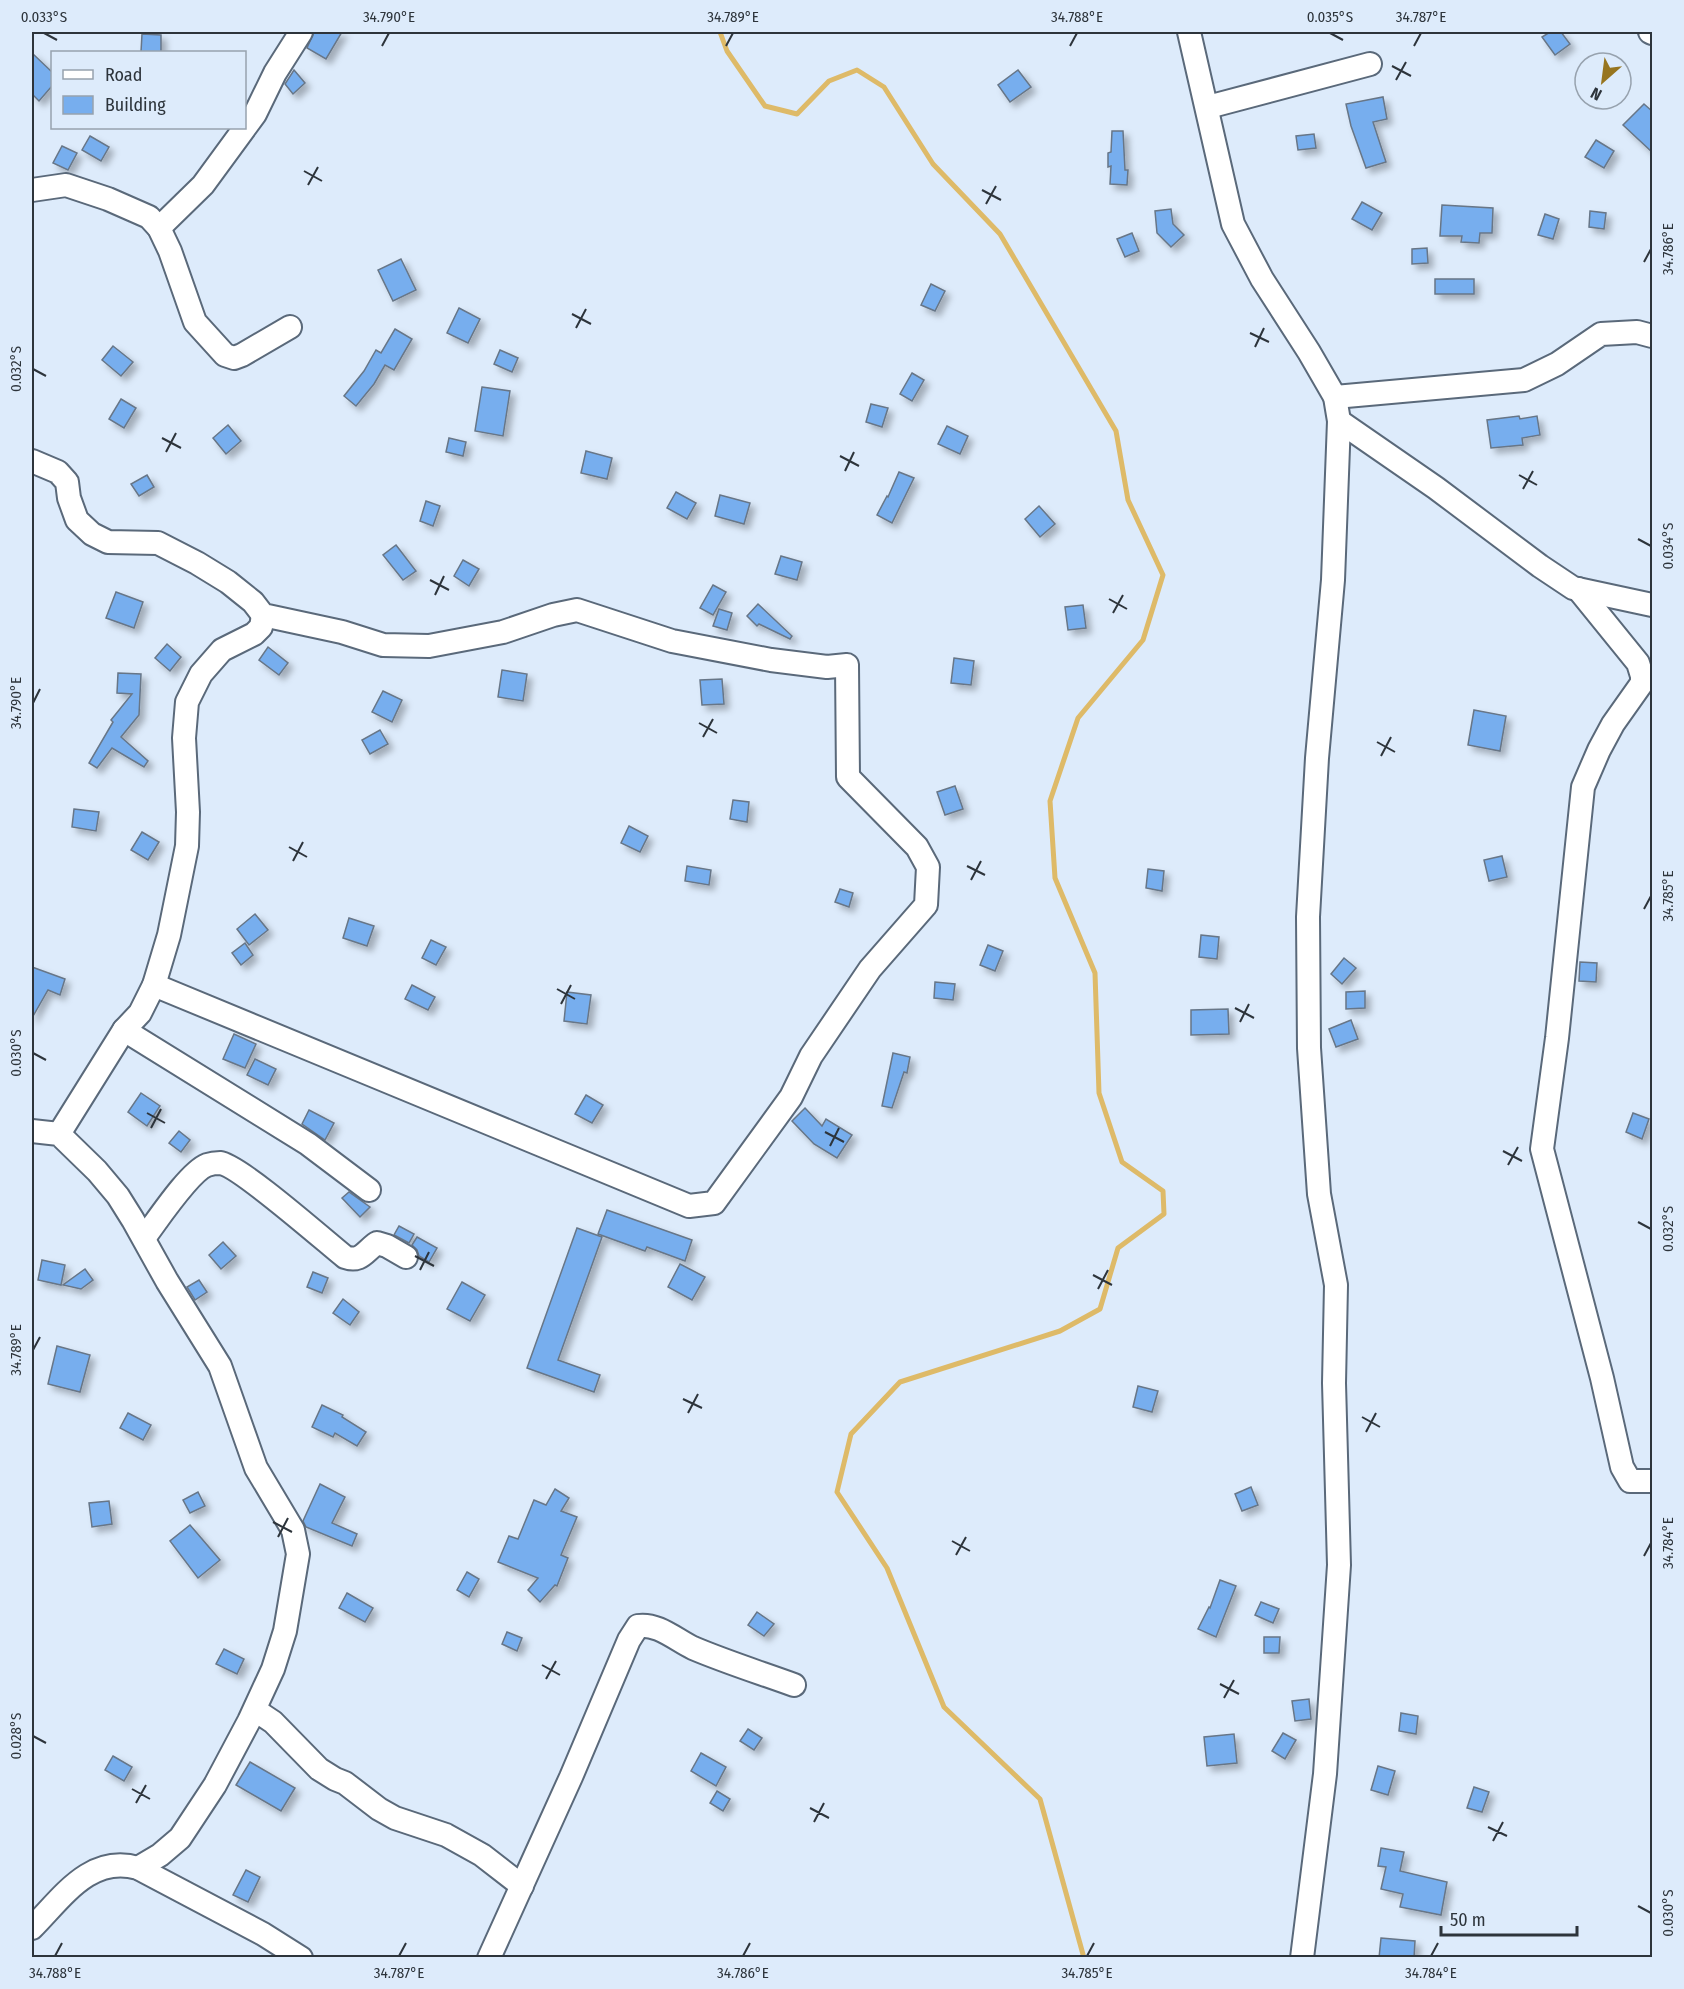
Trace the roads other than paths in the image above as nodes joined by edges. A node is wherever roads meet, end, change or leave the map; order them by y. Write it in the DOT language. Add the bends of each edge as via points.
graph roads {
  1 [pos="301,32"];
  2 [pos="1190,32"];
  3 [pos="1370,64"];
  4 [pos="1208,107"];
  5 [pos="246,126"];
  6 [pos="244,129"];
  7 [pos="32,190"];
  8 [pos="159,228"];
  9 [pos="290,327"];
  10 [pos="1653,336"];
  11 [pos="1335,397"];
  12 [pos="1339,422"];
  13 [pos="32,461"];
  14 [pos="1578,589"];
  15 [pos="1653,605"];
  16 [pos="263,615"];
  17 [pos="154,985"];
  18 [pos="124,1030"];
  19 [pos="32,1131"];
  20 [pos="59,1134"];
  21 [pos="369,1190"];
  22 [pos="144,1238"];
  23 [pos="406,1257"];
  24 [pos="1653,1481"];
  25 [pos="794,1685"];
  26 [pos="255,1710"];
  27 [pos="138,1868"];
  28 [pos="522,1886"];
  29 [pos="32,1928"];
  30 [pos="301,1958"];
  31 [pos="489,1958"];
  32 [pos="1302,1958"];
  1 -- 5 [label="street"];
  2 -- 4 [label="street"];
  3 -- 4 [label="street"];
  4 -- 11 [label="street" via="1233,224"];
  6 -- 8 [label="street" via="202,185"];
  7 -- 8 [label="street" via="66,186 149,217"];
  8 -- 9 [label="street" via="195,322 225,355 242,355"];
  10 -- 11 [label="street" via="1637,332 1601,334 1557,364 1524,380"];
  11 -- 12 [label="street"];
  12 -- 14 [label="street"];
  12 -- 32 [label="street" via="1333,580 1308,917 1309,1048 1319,1194 1336,1285 1334,1383 1339,1565 1325,1774"];
  13 -- 16 [label="street" via="58,472 68,482 77,520 92,534 108,542 158,543 228,582"];
  14 -- 15 [label="street"];
  14 -- 24 [label="street" via="1638,663 1642,676 1639,688 1608,733 1583,788 1542,1149 1622,1467 1630,1481"];
  16 -- 17 [label="street" via="261,627 222,650 201,674 187,702 187,846"];
  16 -- 17 [label="street" via="382,645 429,646 503,632 578,610 672,641 771,660 827,667 848,665 848,777 916,847 928,867 926,905 870,969 811,1056 791,1097 714,1203 689,1206"];
  17 -- 18 [label="street" via="140,1013"];
  18 -- 20 [label="street"];
  18 -- 21 [label="street" via="308,1144"];
  19 -- 20 [label="street"];
  20 -- 22 [label="street" via="118,1196"];
  22 -- 23 [label="street" via="191,1178 208,1164 222,1163 345,1257 363,1257 377,1243"];
  22 -- 26 [label="street" via="166,1281 220,1366 256,1468 293,1530 298,1554 285,1631"];
  25 -- 28 [label="street" via="693,1647 659,1629 638,1626"];
  26 -- 27 [label="street" via="180,1838"];
  26 -- 28 [label="street" via="273,1722 319,1769 379,1809 446,1835 482,1855"];
  27 -- 29 [label="street" via="125,1864 96,1869"];
  27 -- 30 [label="street"];
  28 -- 31 [label="street"];
}
